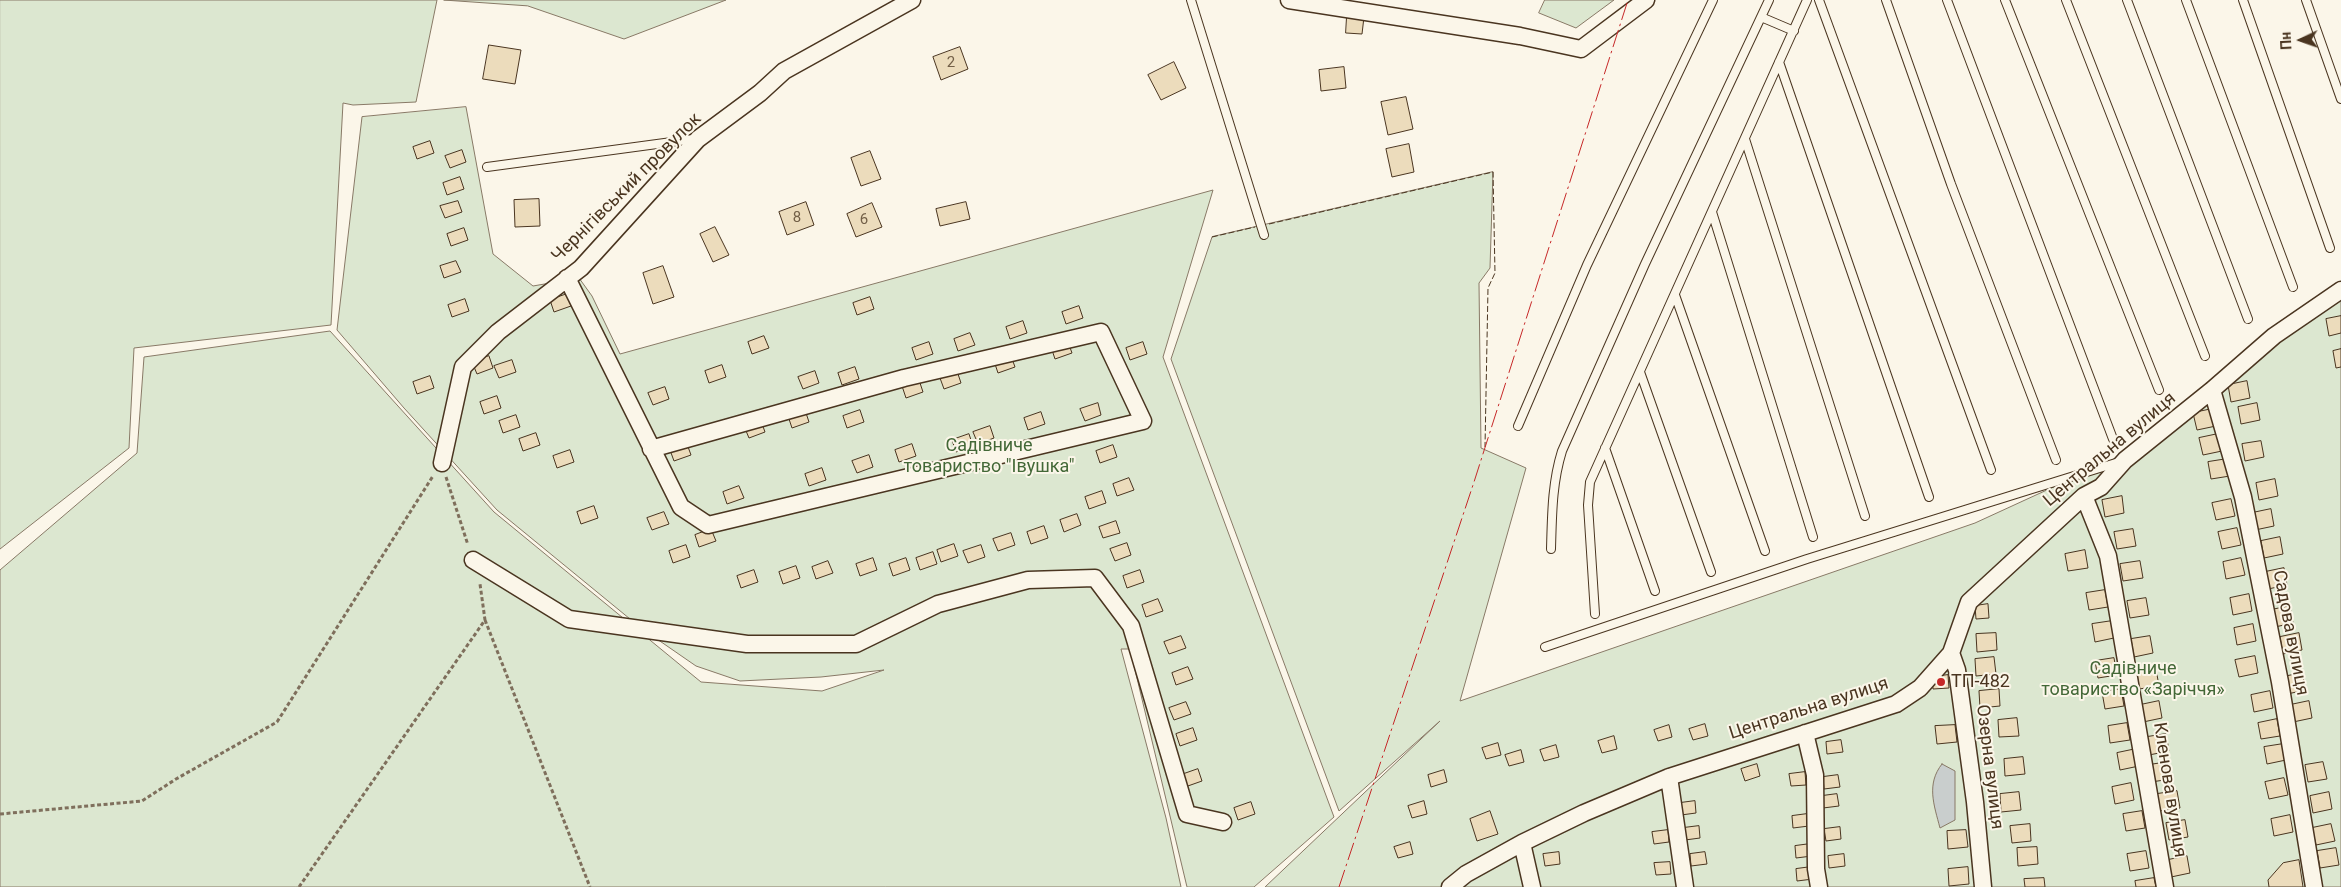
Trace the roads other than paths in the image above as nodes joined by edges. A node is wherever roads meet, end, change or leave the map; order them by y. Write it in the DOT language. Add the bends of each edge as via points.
graph roads {
  1 [pos="912,0"];
  2 [pos="1191,0"];
  3 [pos="1289,0"];
  4 [pos="1646,0"];
  5 [pos="1713,0"];
  6 [pos="1770,0"];
  7 [pos="1807,0"];
  8 [pos="1820,0"];
  9 [pos="1886,0"];
  10 [pos="1947,0"];
  11 [pos="2005,0"];
  12 [pos="2066,0"];
  13 [pos="2127,0"];
  14 [pos="2186,0"];
  15 [pos="2243,0"];
  16 [pos="2306,0"];
  17 [pos="1761,17"];
  18 [pos="1794,31"];
  19 [pos="1780,62"];
  20 [pos="2341,99"];
  21 [pos="698,139"];
  22 [pos="1745,139"];
  23 [pos="487,168"];
  24 [pos="1712,212"];
  25 [pos="1264,235"];
  26 [pos="2330,248"];
  27 [pos="567,278"];
  28 [pos="2293,287"];
  29 [pos="2340,292"];
  30 [pos="1675,295"];
  31 [pos="2248,319"];
  32 [pos="2205,356"];
  33 [pos="1640,372"];
  34 [pos="2159,390"];
  35 [pos="2212,390"];
  36 [pos="1518,426"];
  37 [pos="2113,439"];
  38 [pos="1605,448"];
  39 [pos="651,449"];
  40 [pos="2056,460"];
  41 [pos="2126,460"];
  42 [pos="442,463"];
  43 [pos="1991,470"];
  44 [pos="2084,496"];
  45 [pos="1929,497"];
  46 [pos="1865,516"];
  47 [pos="1813,536"];
  48 [pos="1551,549"];
  49 [pos="1765,551"];
  50 [pos="473,560"];
  51 [pos="1711,572"];
  52 [pos="1655,591"];
  53 [pos="1595,614"];
  54 [pos="1545,647"];
  55 [pos="1951,653"];
  56 [pos="1805,733"];
  57 [pos="1669,776"];
  58 [pos="1223,822"];
  59 [pos="1522,843"];
  60 [pos="1450,887"];
  61 [pos="1532,887"];
  62 [pos="1685,887"];
  63 [pos="1819,887"];
  64 [pos="1983,887"];
  65 [pos="2164,887"];
  66 [pos="2314,887"];
  1 -- 21 [label="street, Чернігівський провулок" via="784,71"];
  2 -- 25 [label="lane"];
  3 -- 4 [label="street" via="1520,36 1581,49"];
  5 -- 36 [label="lane" via="1588,265"];
  6 -- 17 [label="lane"];
  7 -- 18 [label="lane"];
  8 -- 43 [label="lane"];
  9 -- 40 [label="lane" via="1951,184"];
  10 -- 37 [label="lane"];
  11 -- 34 [label="lane"];
  12 -- 32 [label="lane"];
  13 -- 31 [label="lane"];
  14 -- 28 [label="lane"];
  15 -- 26 [label="lane"];
  16 -- 20 [label="lane"];
  17 -- 18 [label="lane"];
  17 -- 48 [label="lane" via="1644,264 1562,450 1553,490"];
  18 -- 19 [label="lane"];
  19 -- 22 [label="lane"];
  19 -- 45 [label="lane"];
  21 -- 23 [label="lane"];
  21 -- 27 [label="street, Чернігівський провулок" via="581,268"];
  22 -- 24 [label="lane"];
  22 -- 46 [label="lane"];
  24 -- 30 [label="lane"];
  24 -- 47 [label="lane"];
  27 -- 39 [label="street"];
  27 -- 42 [label="street, Чернігівський провулок" via="498,332 463,367"];
  29 -- 35 [label="street, Центральна вулиця" via="2274,336"];
  30 -- 33 [label="lane"];
  30 -- 49 [label="lane"];
  33 -- 38 [label="lane"];
  33 -- 51 [label="lane"];
  35 -- 41 [label="street, Центральна вулиця"];
  35 -- 66 [label="street, Садова вулиця" via="2245,506 2280,682"];
  38 -- 52 [label="lane"];
  38 -- 53 [label="lane" via="1590,482 1588,505"];
  39 -- 39 [label="street" via="681,507 708,525 1143,421 1101,332 904,378"];
  41 -- 44 [label="street, Центральна вулиця" via="2101,487"];
  41 -- 54 [label="lane" via="1807,559"];
  44 -- 55 [label="street, Центральна вулиця" via="1969,602"];
  44 -- 65 [label="street, Кленова вулиця" via="2108,556"];
  50 -- 58 [label="street" via="569,619 747,644 856,644 938,604 1028,580 1095,578 1131,626 1187,814"];
  55 -- 56 [label="street, Центральна вулиця" via="1920,688 1896,704"];
  55 -- 64 [label="street, Озерна вулиця" via="1957,670"];
  56 -- 57 [label="street, Центральна вулиця"];
  56 -- 63 [label="street" via="1815,775"];
  57 -- 59 [label="street, Центральна вулиця"];
  57 -- 62 [label="street"];
  59 -- 60 [label="street, Центральна вулиця" via="1466,874"];
  59 -- 61 [label="street"];
}
